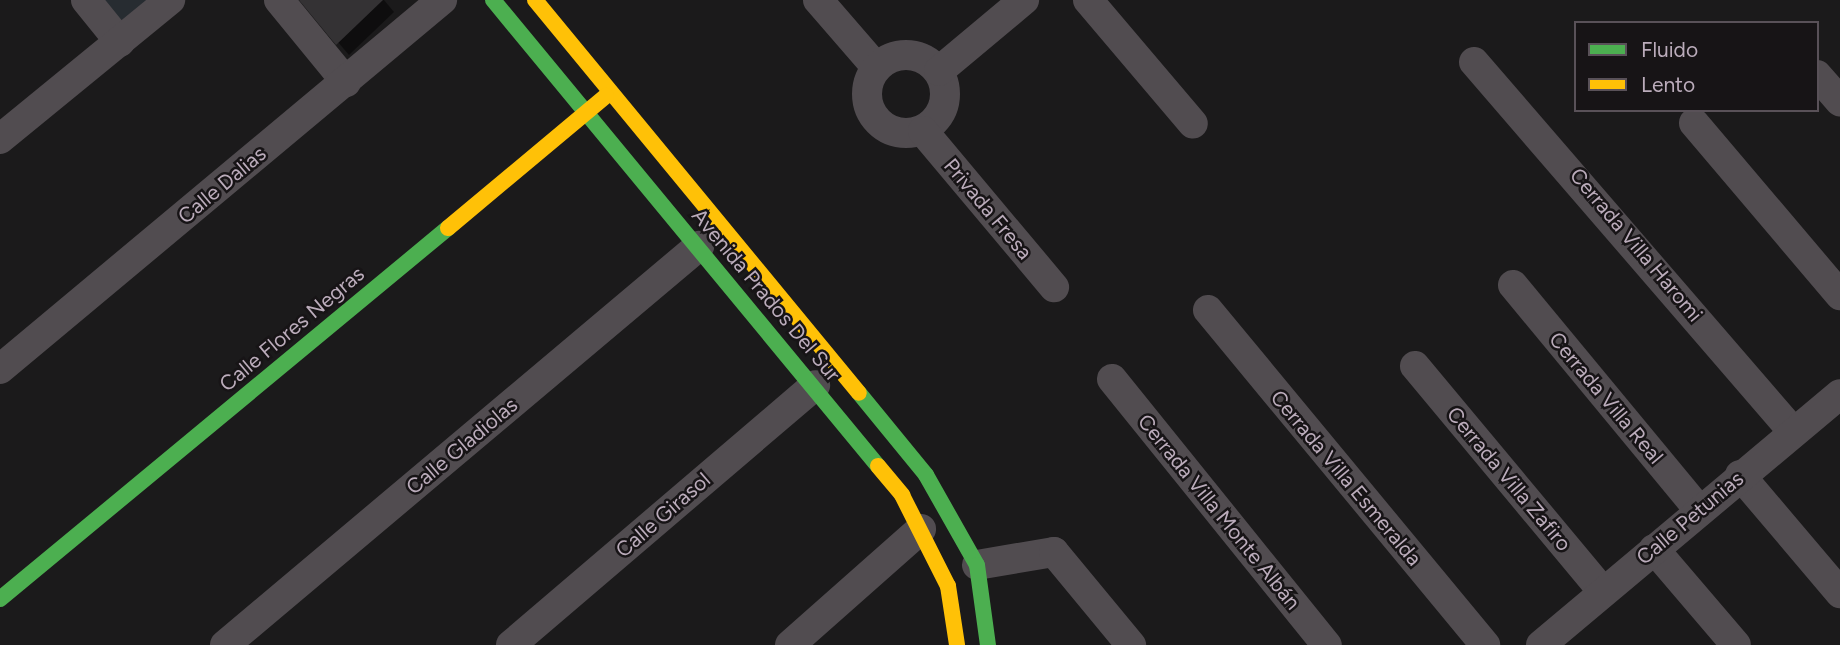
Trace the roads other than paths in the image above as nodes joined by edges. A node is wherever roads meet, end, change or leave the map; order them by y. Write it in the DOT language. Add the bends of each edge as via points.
graph roads {
  1 [pos="86,0"];
  2 [pos="170,0"];
  3 [pos="279,0"];
  4 [pos="442,0"];
  5 [pos="493,0"];
  6 [pos="534,0"];
  7 [pos="818,0"];
  8 [pos="1024,0"];
  9 [pos="1088,0"];
  10 [pos="120,42"];
  11 [pos="1475,62"];
  12 [pos="876,68"];
  13 [pos="939,71"];
  14 [pos="1819,77"];
  15 [pos="346,82"];
  16 [pos="610,93"];
  17 [pos="1840,101"];
  18 [pos="585,113"];
  19 [pos="1695,123"];
  20 [pos="1193,124"];
  21 [pos="923,131"];
  22 [pos="0,139"];
  23 [pos="699,246"];
  24 [pos="1513,285"];
  25 [pos="1054,287"];
  26 [pos="1840,295"];
  27 [pos="1208,310"];
  28 [pos="1415,366"];
  29 [pos="0,369"];
  30 [pos="1112,379"];
  31 [pos="815,386"];
  32 [pos="1840,394"];
  33 [pos="1793,432"];
  34 [pos="1740,475"];
  35 [pos="1699,510"];
  36 [pos="921,529"];
  37 [pos="1654,549"];
  38 [pos="976,565"];
  39 [pos="1603,592"];
  40 [pos="1840,593"];
  41 [pos="0,598"];
  42 [pos="225,645"];
  43 [pos="511,645"];
  44 [pos="790,645"];
  45 [pos="957,645"];
  46 [pos="988,645"];
  47 [pos="1130,645"];
  48 [pos="1327,645"];
  49 [pos="1485,645"];
  50 [pos="1541,645"];
  51 [pos="1736,645"];
  1 -- 10 [label="street"];
  2 -- 10 [label="street"];
  3 -- 15 [label="street"];
  4 -- 15 [label="street, Calle Dalias"];
  5 -- 18 [label="main road, Avenida Prados Del Sur"];
  6 -- 16 [label="main road, Avenida Prados Del Sur"];
  7 -- 12 [label="street"];
  8 -- 13 [label="street"];
  9 -- 20 [label="street"];
  10 -- 22 [label="street"];
  11 -- 33 [label="street, Cerrada Villa Haromi"];
  12 -- 13 [label="street" via="908,54"];
  12 -- 21 [label="street" via="866,92 874,118 896,133"];
  13 -- 21 [label="street" via="944,104"];
  14 -- 17 [label="street"];
  15 -- 29 [label="street, Calle Dalias"];
  16 -- 18 [label="main road, Calle Flores Negras"];
  16 -- 38 [label="main road, Avenida Prados Del Sur" via="926,475"];
  18 -- 23 [label="main road, Avenida Prados Del Sur"];
  18 -- 41 [label="main road, Calle Flores Negras"];
  19 -- 26 [label="street"];
  21 -- 25 [label="street, Privada Fresa"];
  23 -- 31 [label="main road, Avenida Prados Del Sur"];
  23 -- 42 [label="street, Calle Gladiolas"];
  24 -- 35 [label="street, Cerrada Villa Real"];
  27 -- 49 [label="street, Cerrada Villa Esmeralda"];
  28 -- 39 [label="street, Cerrada Villa Zafiro"];
  30 -- 48 [label="street, Cerrada Villa Monte Albán"];
  31 -- 36 [label="main road, Avenida Prados Del Sur" via="902,495"];
  31 -- 43 [label="street, Calle Girasol"];
  32 -- 33 [label="street, Calle Petunias"];
  33 -- 34 [label="street, Calle Petunias"];
  34 -- 35 [label="street, Calle Petunias"];
  34 -- 40 [label="street"];
  35 -- 37 [label="street, Calle Petunias"];
  36 -- 44 [label="street"];
  36 -- 45 [label="main road, Avenida Prados Del Sur" via="948,586"];
  37 -- 39 [label="street, Calle Petunias"];
  37 -- 51 [label="street"];
  38 -- 46 [label="main road, Avenida Prados Del Sur"];
  38 -- 47 [label="street" via="1054,552"];
  39 -- 50 [label="street, Calle Petunias"];
}
